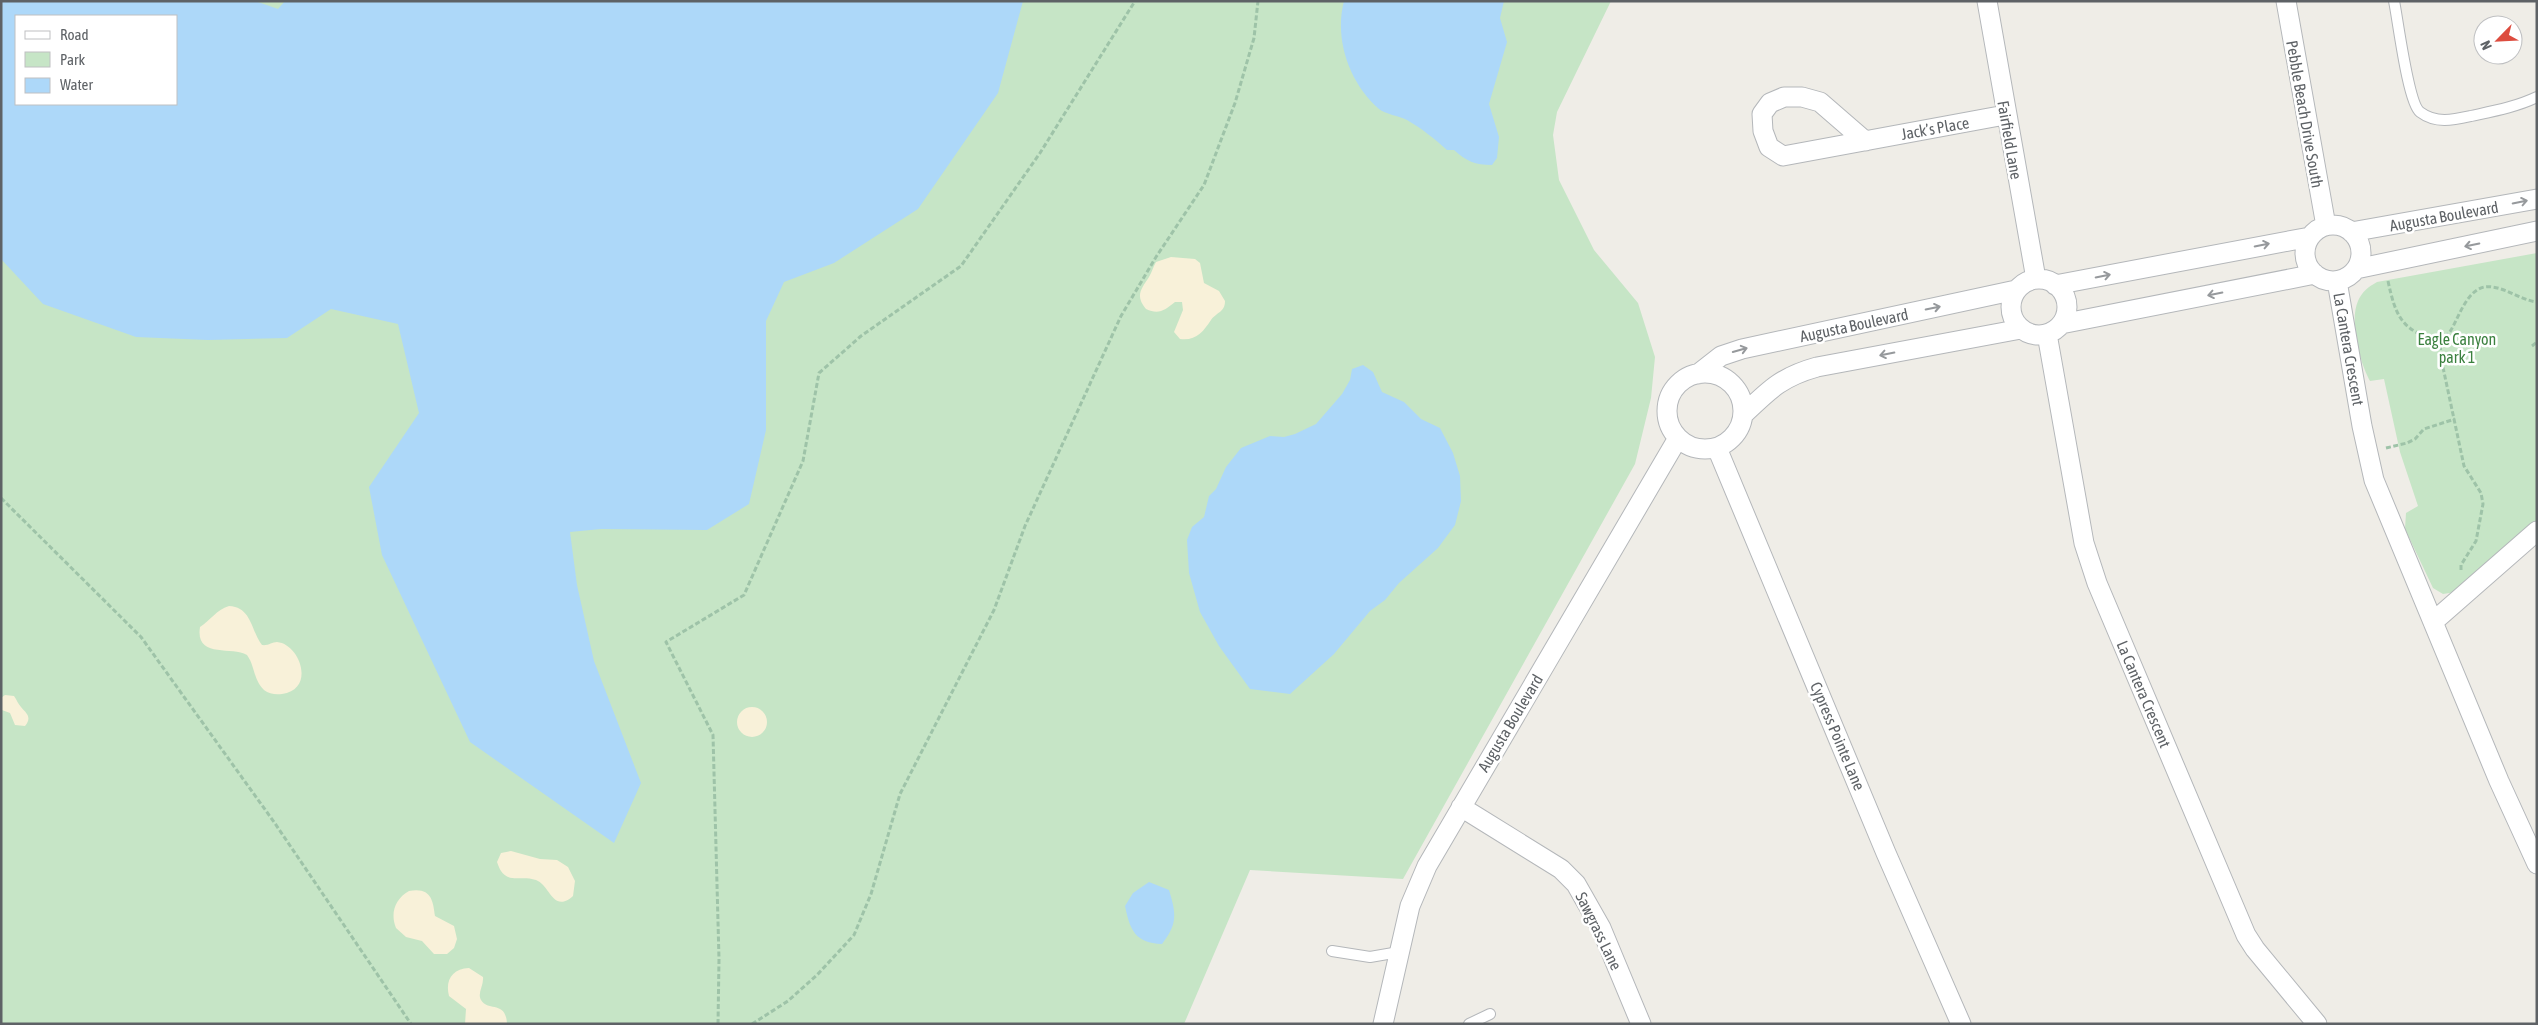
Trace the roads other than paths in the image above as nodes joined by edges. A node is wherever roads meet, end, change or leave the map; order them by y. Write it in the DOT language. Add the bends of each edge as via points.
graph roads {
  1 [pos="1987,1"];
  2 [pos="2286,1"];
  3 [pos="2394,1"];
  4 [pos="2537,97"];
  5 [pos="2005,115"];
  6 [pos="1865,141"];
  7 [pos="2537,199"];
  8 [pos="2326,226"];
  9 [pos="2537,231"];
  10 [pos="2351,232"];
  11 [pos="2310,237"];
  12 [pos="2356,269"];
  13 [pos="2315,274"];
  14 [pos="2036,279"];
  15 [pos="2337,280"];
  16 [pos="2055,284"];
  17 [pos="2016,290"];
  18 [pos="2021,329"];
  19 [pos="2054,329"];
  20 [pos="1698,374"];
  21 [pos="1743,414"];
  22 [pos="1678,438"];
  23 [pos="1717,448"];
  24 [pos="2537,531"];
  25 [pos="2432,622"];
  26 [pos="1461,807"];
  27 [pos="2537,864"];
  28 [pos="1332,951"];
  29 [pos="1399,952"];
  30 [pos="1490,1014"];
  31 [pos="1383,1024"];
  32 [pos="1469,1024"];
  33 [pos="1641,1024"];
  34 [pos="1961,1024"];
  35 [pos="2317,1024"];
  1 -- 5 [label="street, Fairfield Lane"];
  2 -- 8 [label="street, Pebble Beach Drive South"];
  3 -- 4 [label="lane" via="2410,92 2418,110 2430,118 2448,121 2514,107"];
  5 -- 6 [label="street, Jack’s Place"];
  5 -- 14 [label="street, Fairfield Lane"];
  6 -- 6 [label="street, Jack’s Place" via="1820,102 1802,97 1784,97 1770,102 1762,114 1763,131 1769,147 1783,156"];
  10 -- 7 [label="street, Augusta Boulevard, one-way"];
  8 -- 10 [label="street" via="2338,225"];
  8 -- 11 [label="street"];
  9 -- 12 [label="street, Augusta Boulevard, one-way"];
  10 -- 12 [label="street" via="2360,245 2360,261"];
  11 -- 13 [label="street" via="2306,260"];
  16 -- 11 [label="street, one-way"];
  12 -- 15 [label="street" via="2344,279"];
  13 -- 15 [label="street"];
  13 -- 19 [label="street, one-way"];
  14 -- 16 [label="street"];
  14 -- 17 [label="street"];
  15 -- 25 [label="street, La Cantera Crescent" via="2374,480"];
  16 -- 19 [label="street" via="2066,307"];
  17 -- 18 [label="street" via="2011,306"];
  20 -- 17 [label="street, Augusta Boulevard, one-way" via="1722,356 1742,349"];
  18 -- 19 [label="street" via="2029,333"];
  18 -- 21 [label="street, Augusta Boulevard, one-way" via="1794,373 1772,386"];
  19 -- 35 [label="street, La Cantera Crescent" via="2084,543 2098,583 2246,934"];
  20 -- 21 [label="street" via="1712,374 1725,379 1735,388"];
  20 -- 22 [label="street" via="1687,377 1670,394 1667,406 1671,429"];
  21 -- 23 [label="street" via="1735,435"];
  22 -- 23 [label="street" via="1696,449"];
  22 -- 26 [label="street, Augusta Boulevard"];
  23 -- 34 [label="street, Cypress Pointe Lane"];
  24 -- 25 [label="street"];
  25 -- 27 [label="street, La Cantera Crescent" via="2519,830"];
  26 -- 29 [label="street, Augusta Boulevard" via="1427,866 1410,906"];
  26 -- 33 [label="street, Sawgrass Lane" via="1561,869 1576,884 1601,928"];
  28 -- 29 [label="lane" via="1370,957"];
  29 -- 31 [label="street, Augusta Boulevard"];
  30 -- 32 [label="lane"];
}
